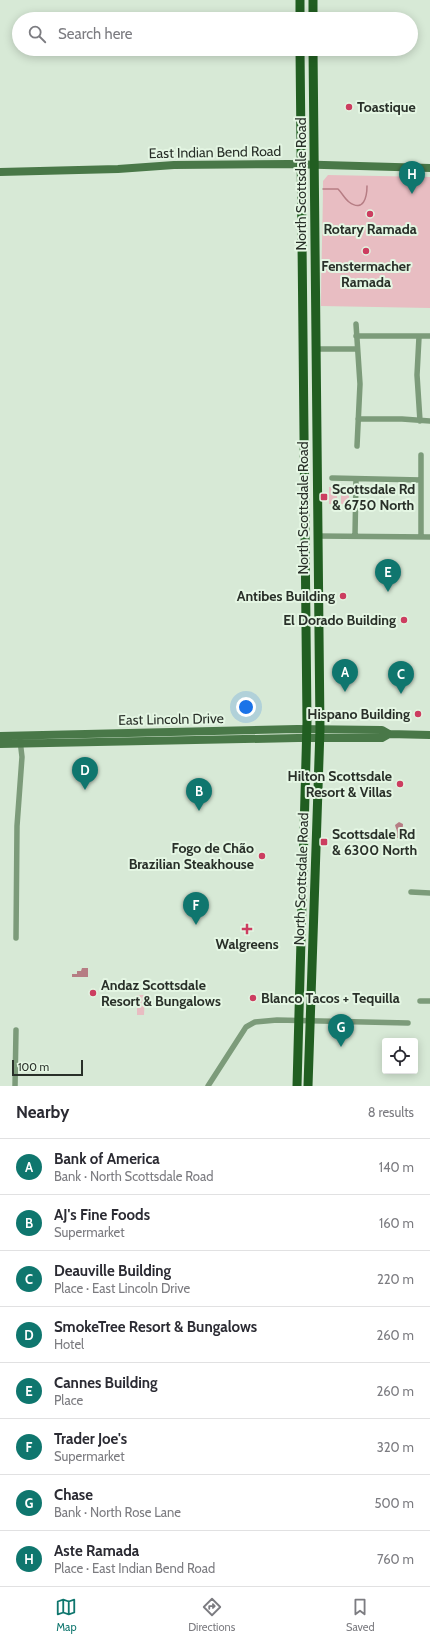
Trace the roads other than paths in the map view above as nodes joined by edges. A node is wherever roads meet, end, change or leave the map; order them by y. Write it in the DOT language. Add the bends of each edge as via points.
graph roads {
  1 [pos="300,0"];
  2 [pos="313,0"];
  3 [pos="300,12"];
  4 [pos="313,12"];
  5 [pos="300,56"];
  6 [pos="314,56"];
  7 [pos="301,164"];
  8 [pos="315,164"];
  9 [pos="430,168"];
  10 [pos="0,172"];
  11 [pos="303,294"];
  12 [pos="356,324"];
  13 [pos="356,336"];
  14 [pos="430,336"];
  15 [pos="419,337"];
  16 [pos="316,349"];
  17 [pos="357,349"];
  18 [pos="304,398"];
  19 [pos="358,419"];
  20 [pos="420,421"];
  21 [pos="430,421"];
  22 [pos="357,446"];
  23 [pos="421,455"];
  24 [pos="332,478"];
  25 [pos="356,479"];
  26 [pos="421,480"];
  27 [pos="305,485"];
  28 [pos="317,536"];
  29 [pos="355,536"];
  30 [pos="422,537"];
  31 [pos="430,537"];
  32 [pos="305,567"];
  33 [pos="306,617"];
  34 [pos="318,617"];
  35 [pos="307,734"];
  36 [pos="320,734"];
  37 [pos="430,735"];
  38 [pos="0,736"];
  39 [pos="20,740"];
  40 [pos="0,744"];
  41 [pos="411,892"];
  42 [pos="430,893"];
  43 [pos="16,938"];
  44 [pos="420,1001"];
  45 [pos="430,1002"];
  46 [pos="299,1020"];
  47 [pos="311,1020"];
  48 [pos="408,1023"];
  49 [pos="16,1030"];
  50 [pos="15,1086"];
  51 [pos="208,1086"];
  52 [pos="297,1086"];
  53 [pos="308,1086"];
  1 -- 3 [label="main road"];
  2 -- 4 [label="main road"];
  5 -- 7 [label="main road, North Scottsdale Road"];
  6 -- 8 [label="main road, North Scottsdale Road"];
  7 -- 8 [label="main road, East Indian Bend Road"];
  7 -- 10 [label="main road, East Indian Bend Road" via="174,165"];
  7 -- 11 [label="main road, North Scottsdale Road"];
  8 -- 9 [label="main road, East Indian Bend Road"];
  8 -- 16 [label="main road, North Scottsdale Road"];
  11 -- 16 [label="main road" via="308,312 308,340"];
  11 -- 18 [label="main road, North Scottsdale Road"];
  12 -- 13 [label="street"];
  13 -- 15 [label="street"];
  13 -- 17 [label="street"];
  14 -- 15 [label="street"];
  15 -- 20 [label="street" via="417,375"];
  16 -- 17 [label="street"];
  16 -- 18 [label="main road" via="309,359 309,385"];
  16 -- 28 [label="main road, North Scottsdale Road"];
  17 -- 19 [label="street" via="360,384"];
  18 -- 27 [label="main road, North Scottsdale Road"];
  19 -- 20 [label="street"];
  19 -- 22 [label="street"];
  20 -- 21 [label="street"];
  23 -- 26 [label="street"];
  24 -- 25 [label="street"];
  25 -- 26 [label="street"];
  25 -- 29 [label="street"];
  26 -- 30 [label="street"];
  27 -- 28 [label="main road" via="310,500 310,527"];
  27 -- 32 [label="main road, North Scottsdale Road"];
  28 -- 29 [label="street"];
  28 -- 32 [label="main road" via="312,543"];
  28 -- 34 [label="main road, North Scottsdale Road"];
  29 -- 30 [label="street"];
  30 -- 31 [label="street"];
  32 -- 33 [label="main road, North Scottsdale Road"];
  33 -- 34 [label="main road"];
  33 -- 35 [label="main road, North Scottsdale Road"];
  34 -- 36 [label="main road, North Scottsdale Road"];
  35 -- 36 [label="main road, East Lincoln Drive"];
  35 -- 39 [label="main road, East Lincoln Drive"];
  35 -- 46 [label="main road, North Scottsdale Road"];
  36 -- 37 [label="main road, East Lincoln Drive" via="382,738 389,734"];
  36 -- 47 [label="main road, North Scottsdale Road"];
  38 -- 39 [label="main road, East Lincoln Drive"];
  39 -- 40 [label="main road, East Lincoln Drive"];
  39 -- 43 [label="street" via="22,757 17,826"];
  41 -- 42 [label="street"];
  44 -- 45 [label="street"];
  46 -- 47 [label="street"];
  46 -- 51 [label="street" via="266,1020 246,1027"];
  46 -- 52 [label="main road, North Scottsdale Road"];
  47 -- 48 [label="street"];
  47 -- 53 [label="main road, North Scottsdale Road"];
  49 -- 50 [label="street"];
}
